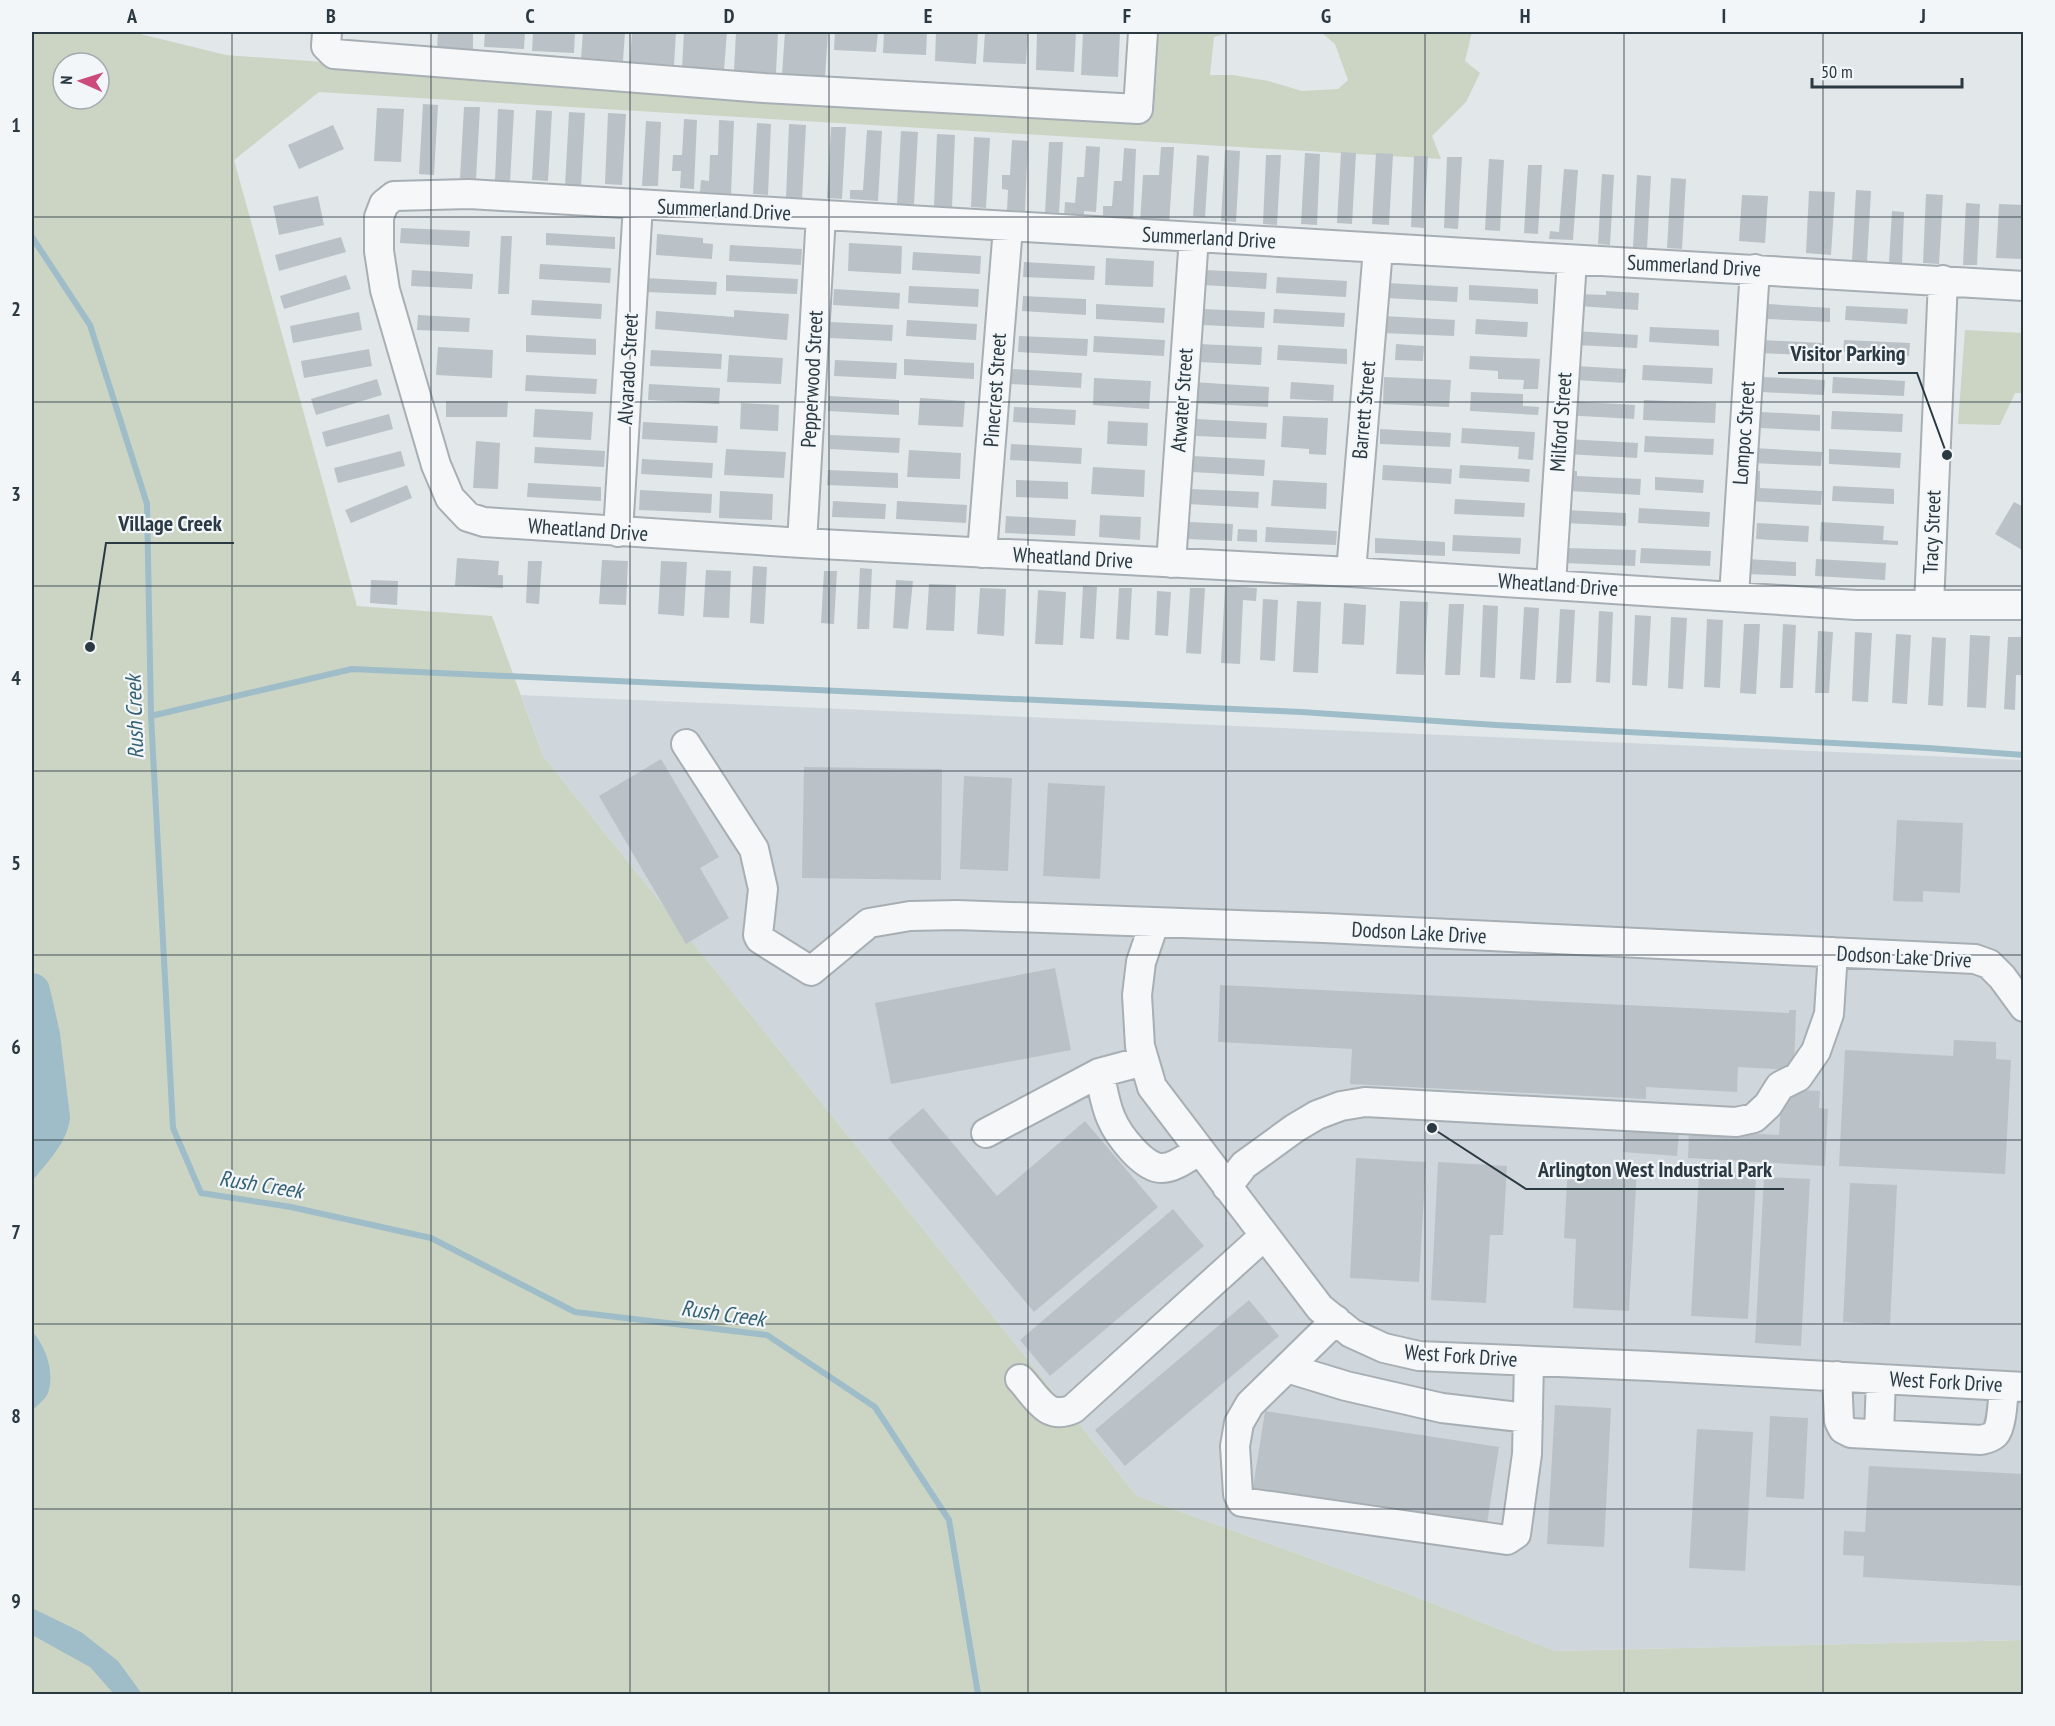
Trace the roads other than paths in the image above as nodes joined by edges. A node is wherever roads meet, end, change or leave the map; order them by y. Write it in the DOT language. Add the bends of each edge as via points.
graph roads {
  1 [pos="327,32"];
  2 [pos="1143,32"];
  3 [pos="394,196"];
  4 [pos="638,206"];
  5 [pos="821,215"];
  6 [pos="1008,226"];
  7 [pos="1194,237"];
  8 [pos="1378,249"];
  9 [pos="1572,260"];
  10 [pos="1755,269"];
  11 [pos="1942,280"];
  12 [pos="2024,286"];
  13 [pos="618,532"];
  14 [pos="802,543"];
  15 [pos="982,553"];
  16 [pos="1171,563"];
  17 [pos="1351,572"];
  18 [pos="1551,584"];
  19 [pos="1734,596"];
  20 [pos="1929,605"];
  21 [pos="2024,605"];
  22 [pos="686,744"];
  23 [pos="1154,924"];
  24 [pos="1833,952"];
  25 [pos="2024,1007"];
  26 [pos="1144,1061"];
  27 [pos="1099,1073"];
  28 [pos="986,1132"];
  29 [pos="1200,1150"];
  30 [pos="1227,1187"];
  31 [pos="1264,1236"];
  32 [pos="1336,1320"];
  33 [pos="1404,1353"];
  34 [pos="1529,1361"];
  35 [pos="1287,1368"];
  36 [pos="1837,1376"];
  37 [pos="1020,1379"];
  38 [pos="1881,1379"];
  39 [pos="2014,1386"];
  40 [pos="1386,1395"];
  41 [pos="1528,1418"];
  42 [pos="1879,1434"];
  1 -- 2 [label="street" via="326,46 334,54 764,88 1138,109"];
  3 -- 4 [label="street, Summerland Drive" via="469,194"];
  3 -- 13 [label="street, Wheatland Drive" via="384,204 379,217 385,290 436,465 450,498 468,517 483,522"];
  4 -- 5 [label="street, Summerland Drive"];
  4 -- 13 [label="street, Alvarado Street"];
  5 -- 6 [label="street, Summerland Drive"];
  5 -- 14 [label="street, Pepperwood Street"];
  6 -- 7 [label="street, Summerland Drive"];
  6 -- 15 [label="street, Pinecrest Street"];
  7 -- 8 [label="street, Summerland Drive"];
  7 -- 16 [label="street, Atwater Street"];
  8 -- 9 [label="street, Summerland Drive"];
  8 -- 17 [label="street, Barrett Street"];
  9 -- 10 [label="street, Summerland Drive"];
  9 -- 18 [label="street, Milford Street"];
  10 -- 11 [label="street, Summerland Drive"];
  10 -- 19 [label="street, Lompoc Street"];
  11 -- 12 [label="street, Summerland Drive"];
  11 -- 20 [label="street, Tracy Street"];
  13 -- 14 [label="street, Wheatland Drive"];
  14 -- 15 [label="street, Wheatland Drive"];
  15 -- 16 [label="street, Wheatland Drive"];
  16 -- 17 [label="street, Wheatland Drive"];
  17 -- 18 [label="street, Wheatland Drive"];
  18 -- 19 [label="street, Wheatland Drive"];
  19 -- 20 [label="street, Wheatland Drive" via="1856,605"];
  20 -- 21 [label="street, Wheatland Drive"];
  22 -- 23 [label="street, Dodson Lake Drive" via="754,849 763,889 760,939 811,971 869,923 910,916"];
  23 -- 24 [label="street, Dodson Lake Drive"];
  23 -- 26 [label="street, West Fork Drive" via="1141,962 1137,995"];
  24 -- 25 [label="street, Dodson Lake Drive" via="1975,959 1989,964"];
  24 -- 30 [label="street" via="1829,1014 1816,1051 1798,1077 1780,1086 1754,1118 1736,1122 1365,1102 1333,1109 1295,1128 1244,1165"];
  26 -- 27 [label="street"];
  26 -- 29 [label="street, West Fork Drive" via="1152,1087"];
  27 -- 28 [label="street"];
  27 -- 29 [label="street" via="1111,1119 1134,1152 1150,1166 1170,1167"];
  29 -- 30 [label="street, West Fork Drive"];
  30 -- 31 [label="street, West Fork Drive"];
  31 -- 32 [label="street, West Fork Drive" via="1320,1308"];
  31 -- 37 [label="street" via="1073,1409 1061,1414 1048,1411"];
  32 -- 33 [label="street, West Fork Drive" via="1351,1333"];
  32 -- 35 [label="street"];
  33 -- 34 [label="street, West Fork Drive"];
  33 -- 40 [label="street"];
  34 -- 36 [label="street, West Fork Drive"];
  34 -- 41 [label="street"];
  35 -- 40 [label="street"];
  35 -- 41 [label="street" via="1250,1404 1239,1424 1235,1446 1242,1502 1507,1540 1516,1534"];
  36 -- 38 [label="street, West Fork Drive"];
  36 -- 42 [label="street" via="1839,1421 1843,1429"];
  38 -- 39 [label="street, West Fork Drive"];
  38 -- 42 [label="street"];
  39 -- 42 [label="street" via="1996,1434 1988,1438"];
  40 -- 41 [label="street" via="1442,1408"];
}
